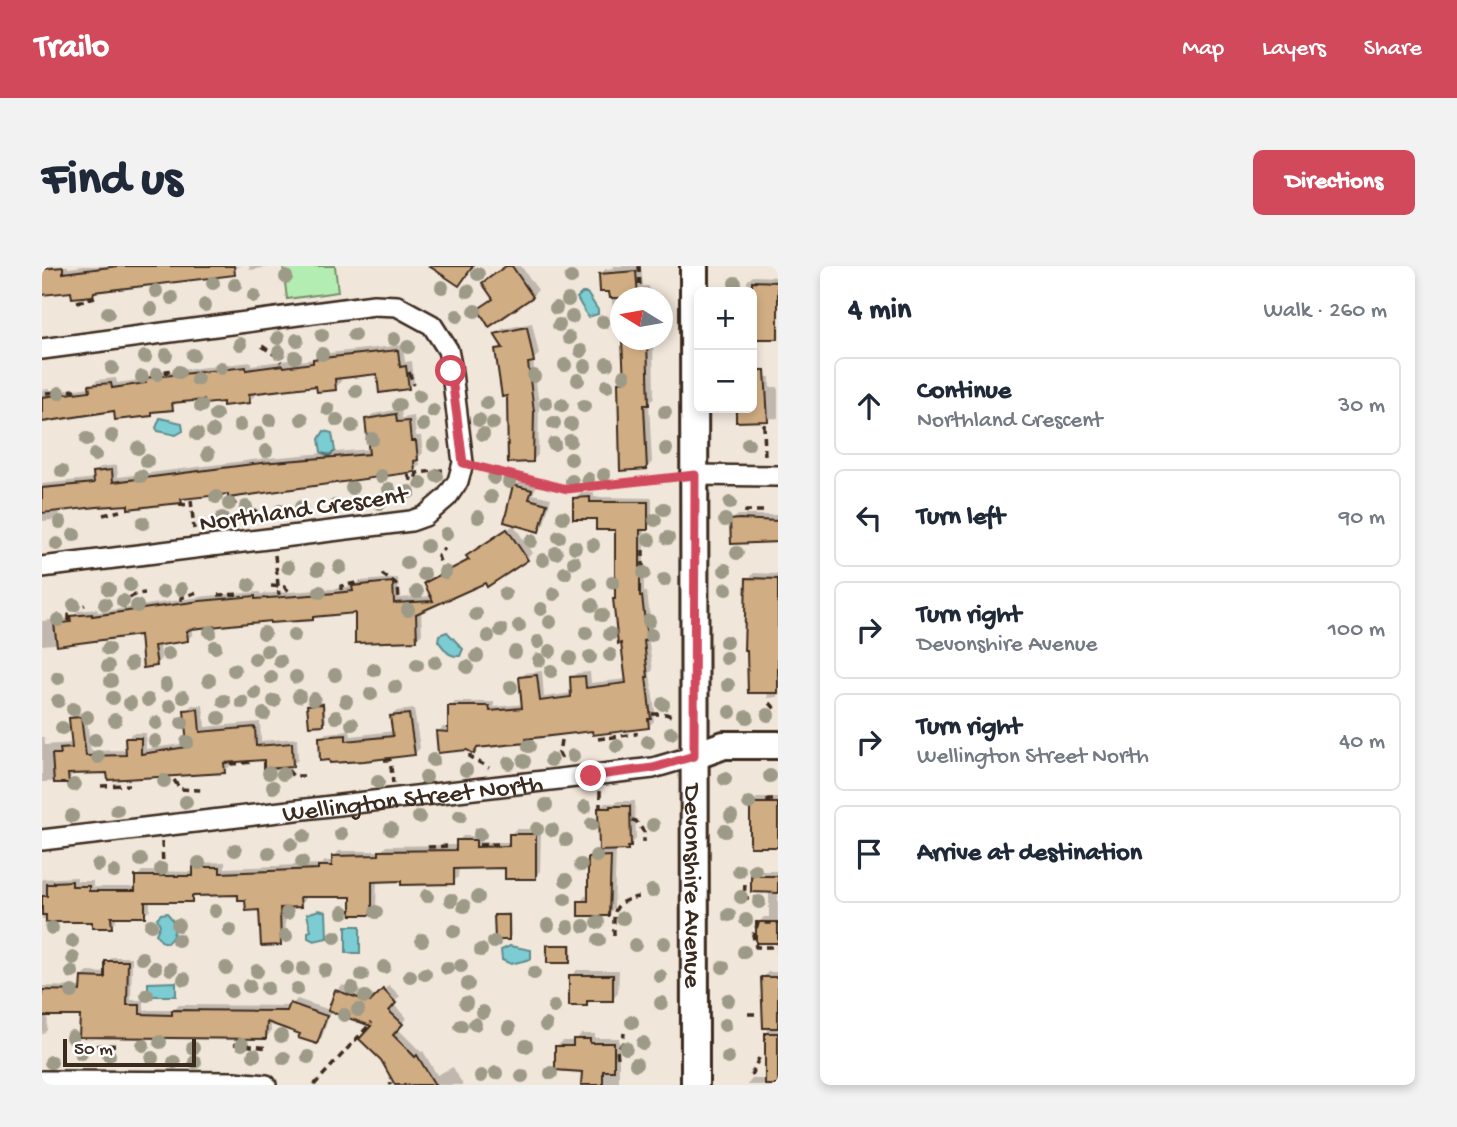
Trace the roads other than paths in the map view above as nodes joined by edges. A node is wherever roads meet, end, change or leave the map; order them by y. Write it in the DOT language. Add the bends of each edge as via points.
graph roads {
  1 [pos="694,266"];
  2 [pos="42,349"];
  3 [pos="771,469"];
  4 [pos="695,475"];
  5 [pos="42,567"];
  6 [pos="778,745"];
  7 [pos="694,756"];
  8 [pos="42,840"];
  9 [pos="42,1081"];
  10 [pos="266,1085"];
  11 [pos="695,1085"];
  1 -- 4 [label="main road, Devonshire Avenue"];
  2 -- 5 [label="street, Northland Crescent" via="397,306 432,325 448,350 461,469 437,508 411,521"];
  3 -- 4 [label="street"];
  4 -- 7 [label="main road, Devonshire Avenue"];
  6 -- 7 [label="main road, Wellington Street North" via="724,745"];
  7 -- 8 [label="street, Wellington Street North" via="653,768"];
  7 -- 11 [label="main road, Devonshire Avenue"];
  9 -- 10 [label="street"];
}
